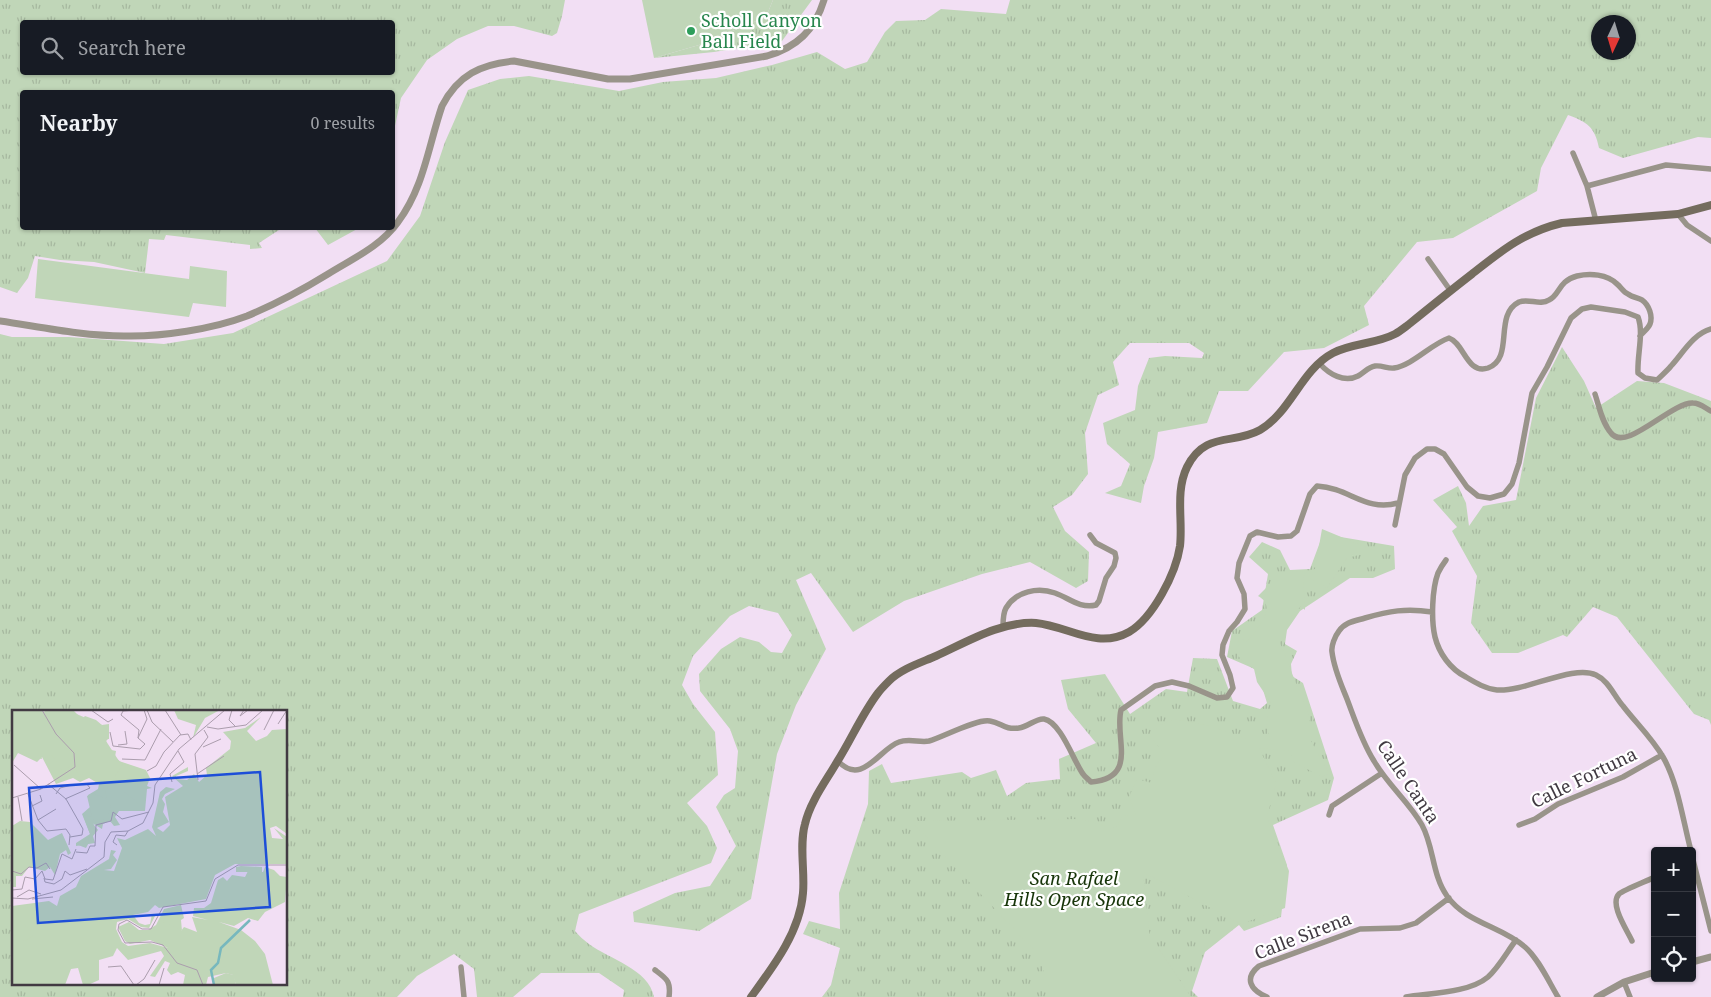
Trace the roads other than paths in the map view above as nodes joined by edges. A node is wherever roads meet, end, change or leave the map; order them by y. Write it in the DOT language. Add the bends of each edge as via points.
graph roads {
  1 [pos="824,0"];
  2 [pos="1573,153"];
  3 [pos="1711,169"];
  4 [pos="1587,186"];
  5 [pos="1711,205"];
  6 [pos="1678,214"];
  7 [pos="1596,221"];
  8 [pos="395,226"];
  9 [pos="392,230"];
  10 [pos="1711,241"];
  11 [pos="1428,260"];
  12 [pos="1450,290"];
  13 [pos="0,320"];
  14 [pos="1711,329"];
  15 [pos="1640,336"];
  16 [pos="1320,364"];
  17 [pos="1595,394"];
  18 [pos="1711,411"];
  19 [pos="1398,503"];
  20 [pos="1394,525"];
  21 [pos="1090,535"];
  22 [pos="1446,560"];
  23 [pos="1432,612"];
  24 [pos="1002,627"];
  25 [pos="1662,755"];
  26 [pos="838,760"];
  27 [pos="1382,773"];
  28 [pos="1329,815"];
  29 [pos="1519,825"];
  30 [pos="1690,847"];
  31 [pos="1696,876"];
  32 [pos="1651,879"];
  33 [pos="1449,898"];
  34 [pos="1711,931"];
  35 [pos="1516,940"];
  36 [pos="1632,941"];
  37 [pos="1711,958"];
  38 [pos="1696,961"];
  39 [pos="461,966"];
  40 [pos="655,970"];
  41 [pos="1651,973"];
  42 [pos="1624,982"];
  43 [pos="464,997"];
  44 [pos="669,997"];
  45 [pos="751,997"];
  46 [pos="1267,997"];
  47 [pos="1406,997"];
  48 [pos="1558,997"];
  49 [pos="1597,997"];
  50 [pos="1630,997"];
  1 -- 8 [label="street" via="820,13 805,35 782,51 767,56 621,80 514,61 500,62 469,74 448,93 417,191"];
  2 -- 4 [label="street"];
  3 -- 4 [label="street" via="1666,165"];
  4 -- 7 [label="street"];
  5 -- 6 [label="main road"];
  6 -- 7 [label="main road"];
  6 -- 10 [label="street" via="1687,225"];
  7 -- 12 [label="main road" via="1562,223 1527,234"];
  9 -- 13 [label="street" via="372,247 295,294 245,317 214,325 173,333 123,336 80,334"];
  11 -- 12 [label="street"];
  12 -- 16 [label="main road" via="1394,334 1333,353"];
  14 -- 15 [label="street" via="1687,346 1657,380 1644,378 1638,373"];
  15 -- 16 [label="street" via="1650,326 1651,315 1647,305 1608,278 1576,276 1561,284 1552,299 1520,302 1512,308 1507,317 1501,355 1495,364 1487,368 1481,369 1469,363 1454,339 1449,338 1404,364 1394,368 1374,366 1350,378 1335,376"];
  15 -- 19 [label="street" via="1638,317 1591,307 1582,309 1571,318 1532,393 1519,463 1512,484 1504,494 1490,498 1478,496 1467,488 1444,454 1427,449 1415,458 1404,474"];
  16 -- 24 [label="main road" via="1262,429 1216,441 1196,454 1187,467 1181,484 1177,560 1154,608 1144,620 1129,632 1096,639 1037,623"];
  17 -- 18 [label="street" via="1610,433 1620,439 1687,404 1698,404"];
  19 -- 20 [label="street"];
  19 -- 26 [label="street" via="1371,505 1330,487 1317,486 1310,494 1297,531 1291,536 1278,537 1257,532 1250,536 1237,578 1244,594 1244,609 1223,645 1222,655 1233,688 1227,697 1216,698 1172,682 1155,686 1121,710 1123,751 1120,765 1102,781 1091,782 1083,775 1068,743 1044,719 1017,728 1004,727 990,720 927,742 899,742 862,768 854,770"];
  21 -- 24 [label="street" via="1096,543 1115,553 1116,558 1096,605 1080,605 1054,593 1027,592 1017,595 1005,608"];
  22 -- 23 [label="street" via="1438,573"];
  23 -- 25 [label="street" via="1438,648 1460,674 1495,690 1512,690 1575,672 1597,675 1606,682"];
  23 -- 27 [label="street, Calle Canta" via="1413,609 1392,611 1347,623 1338,631 1333,644 1337,672 1353,715 1363,741"];
  24 -- 26 [label="main road" via="902,672 889,681"];
  25 -- 29 [label="street, Calle Fortuna" via="1623,777 1558,804"];
  25 -- 30 [label="street" via="1670,771"];
  26 -- 45 [label="main road" via="805,823 803,897 798,917 782,951"];
  27 -- 28 [label="street" via="1332,806"];
  27 -- 33 [label="street, Calle Canta" via="1421,824 1440,882"];
  31 -- 34 [label="street"];
  32 -- 36 [label="street" via="1616,898 1616,908"];
  33 -- 35 [label="street, Calle Canta" via="1474,920"];
  33 -- 46 [label="street, Calle Sirena" via="1416,922 1400,928 1360,929 1259,966 1251,972 1250,979 1252,986"];
  35 -- 47 [label="street" via="1500,963 1478,984"];
  35 -- 48 [label="street, Calle Canta" via="1544,972"];
  37 -- 38 [label="street"];
  39 -- 43 [label="street"];
  40 -- 44 [label="street" via="666,978 670,987"];
  41 -- 42 [label="street"];
  42 -- 49 [label="street"];
  42 -- 50 [label="street"];
}
